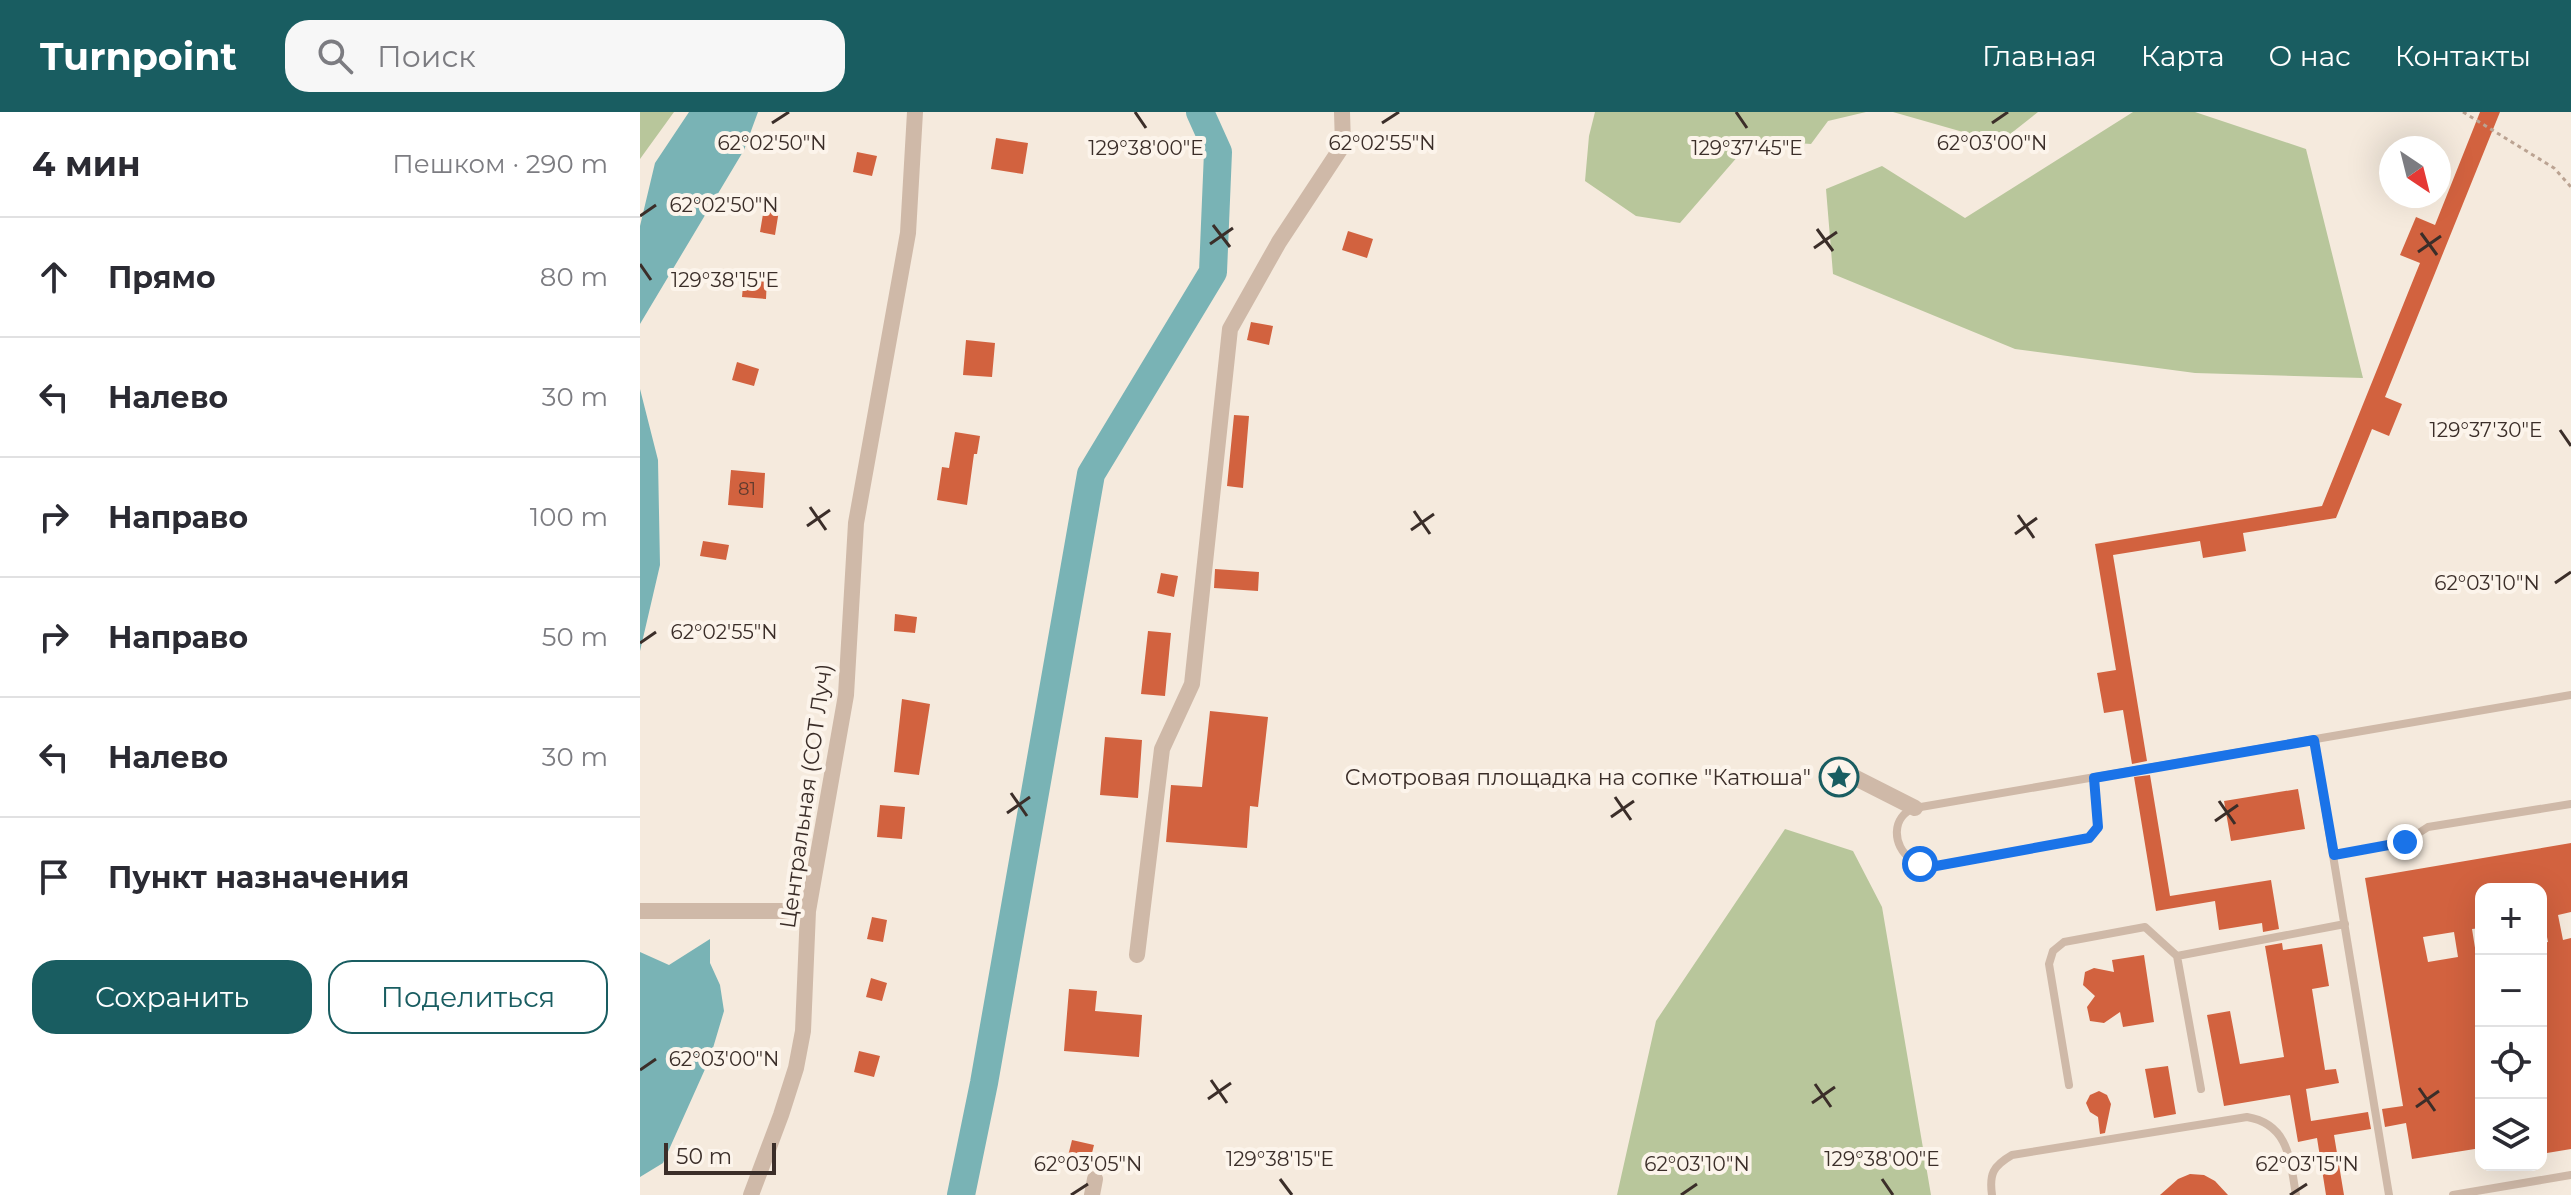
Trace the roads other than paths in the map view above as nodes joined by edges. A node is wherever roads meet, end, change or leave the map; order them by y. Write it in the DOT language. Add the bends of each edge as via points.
graph roads {
  1 [pos="915,112"];
  2 [pos="1342,112"];
  3 [pos="2571,695"];
  4 [pos="2314,740"];
  5 [pos="1839,777"];
  6 [pos="2094,778"];
  7 [pos="2571,804"];
  8 [pos="1915,808"];
  9 [pos="2334,855"];
  10 [pos="640,911"];
  11 [pos="808,911"];
  12 [pos="2345,924"];
  13 [pos="1137,955"];
  14 [pos="2177,956"];
  15 [pos="2069,1085"];
  16 [pos="2201,1089"];
  17 [pos="2571,1175"];
  18 [pos="751,1195"];
  19 [pos="1992,1195"];
  20 [pos="2296,1195"];
  21 [pos="2389,1195"];
  22 [pos="2453,1195"];
  1 -- 11 [label="street, Центральная (СОТ Луч)" via="908,233 856,523 846,695"];
  2 -- 13 [label="street" via="1343,145 1230,329 1192,684 1162,749"];
  3 -- 4 [label="lane"];
  4 -- 6 [label="lane"];
  4 -- 9 [label="lane"];
  5 -- 8 [label="street" via="1842,771"];
  6 -- 8 [label="lane"];
  6 -- 8 [label="lane" via="2098,827 2089,838 1936,866 1909,858 1899,845 1895,831 1901,817"];
  7 -- 9 [label="lane" via="2428,827 2405,842"];
  9 -- 12 [label="lane"];
  10 -- 11 [label="street"];
  11 -- 18 [label="street, Центральная (СОТ Луч)" via="801,1043"];
  12 -- 14 [label="lane"];
  12 -- 21 [label="lane"];
  14 -- 15 [label="lane" via="2145,927 2064,942 2053,951 2049,964"];
  14 -- 16 [label="lane"];
  17 -- 22 [label="lane"];
  19 -- 20 [label="lane" via="1990,1179 1996,1164 2012,1155 2247,1117 2264,1120 2279,1133"];
}
